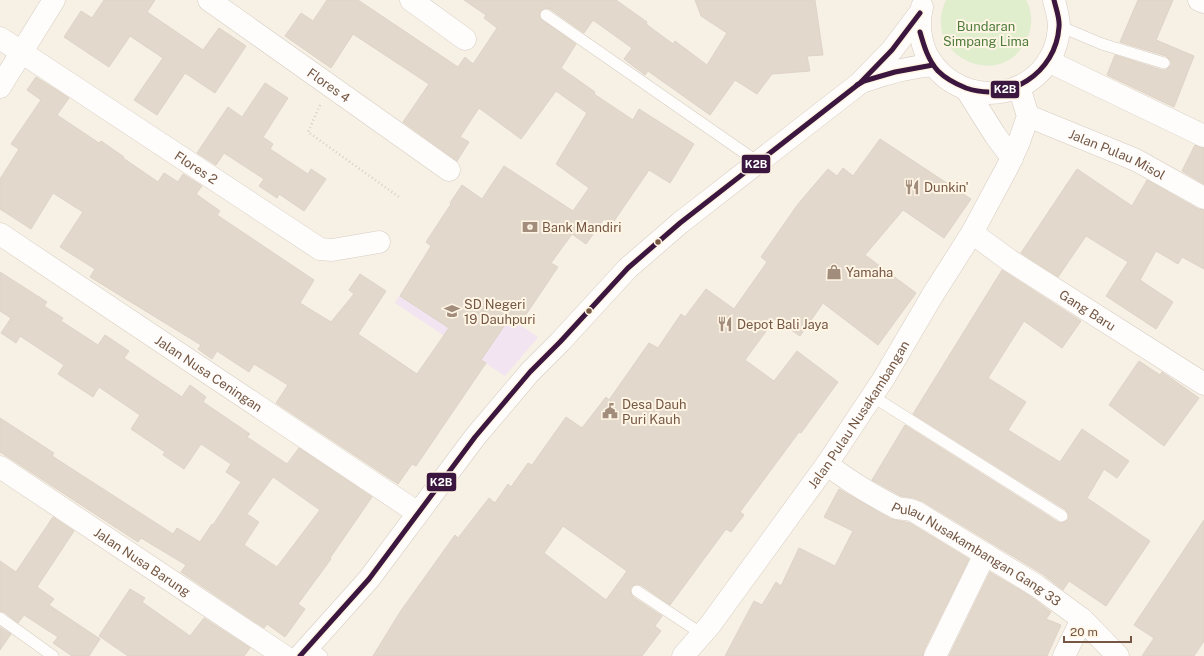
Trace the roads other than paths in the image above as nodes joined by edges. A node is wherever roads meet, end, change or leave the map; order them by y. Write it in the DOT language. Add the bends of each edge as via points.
graph roads {
  1 [pos="54,0"];
  2 [pos="209,0"];
  3 [pos="411,0"];
  4 [pos="1199,0"];
  5 [pos="1204,2"];
  6 [pos="922,7"];
  7 [pos="1058,10"];
  8 [pos="546,15"];
  9 [pos="0,38"];
  10 [pos="465,39"];
  11 [pos="22,53"];
  12 [pos="1048,61"];
  13 [pos="1164,63"];
  14 [pos="933,64"];
  15 [pos="860,83"];
  16 [pos="1019,87"];
  17 [pos="0,88"];
  18 [pos="966,89"];
  19 [pos="1028,116"];
  20 [pos="1204,136"];
  21 [pos="1012,158"];
  22 [pos="759,162"];
  23 [pos="449,170"];
  24 [pos="1204,198"];
  25 [pos="972,233"];
  26 [pos="0,234"];
  27 [pos="379,242"];
  28 [pos="1204,384"];
  29 [pos="872,396"];
  30 [pos="827,464"];
  31 [pos="0,467"];
  32 [pos="418,513"];
  33 [pos="1062,516"];
  34 [pos="985,554"];
  35 [pos="637,590"];
  36 [pos="0,618"];
  37 [pos="1082,619"];
  38 [pos="702,634"];
  39 [pos="310,653"];
  40 [pos="53,656"];
  41 [pos="284,656"];
  42 [pos="683,656"];
  43 [pos="935,656"];
  44 [pos="1064,656"];
  45 [pos="1118,656"];
  1 -- 11 [label="street"];
  2 -- 23 [label="street, Flores 4"];
  3 -- 10 [label="street"];
  4 -- 5 [label="street"];
  6 -- 14 [label="street" via="920,32 924,49"];
  6 -- 15 [label="street" via="892,50"];
  7 -- 12 [label="street" via="1057,38"];
  7 -- 13 [label="lane" via="1102,44"];
  8 -- 22 [label="lane"];
  9 -- 11 [label="street, Flores 2"];
  11 -- 17 [label="street"];
  11 -- 27 [label="street, Flores 2" via="320,249 332,250"];
  12 -- 16 [label="street" via="1035,76"];
  12 -- 20 [label="street"];
  14 -- 15 [label="street" via="914,66"];
  14 -- 18 [label="street" via="942,75"];
  15 -- 22 [label="street"];
  16 -- 18 [label="street" via="984,93"];
  16 -- 19 [label="street"];
  18 -- 21 [label="street"];
  19 -- 21 [label="street, Jalan Pulau Nusakambangan"];
  19 -- 24 [label="street, Jalan Pulau Misol" via="1136,160"];
  21 -- 25 [label="street, Jalan Pulau Nusakambangan"];
  22 -- 32 [label="street" via="628,268 530,372 475,437"];
  25 -- 28 [label="street, Gang Baru" via="1009,260"];
  25 -- 29 [label="street, Jalan Pulau Nusakambangan"];
  26 -- 32 [label="street, Jalan Nusa Ceningan"];
  29 -- 30 [label="street, Jalan Pulau Nusakambangan"];
  29 -- 33 [label="lane"];
  30 -- 34 [label="street, Pulau Nusakambangan Gang 33" via="858,487 897,508 910,508"];
  30 -- 38 [label="street, Jalan Pulau Nusakambangan"];
  31 -- 41 [label="street, Jalan Nusa Barung"];
  32 -- 39 [label="street"];
  34 -- 37 [label="street, Pulau Nusakambangan Gang 33" via="1037,586"];
  34 -- 43 [label="street"];
  35 -- 38 [label="lane"];
  36 -- 40 [label="lane"];
  37 -- 44 [label="street"];
  37 -- 45 [label="street, Pulau Nusakambangan Gang 33"];
  38 -- 42 [label="street, Jalan Pulau Nusakambangan"];
}
